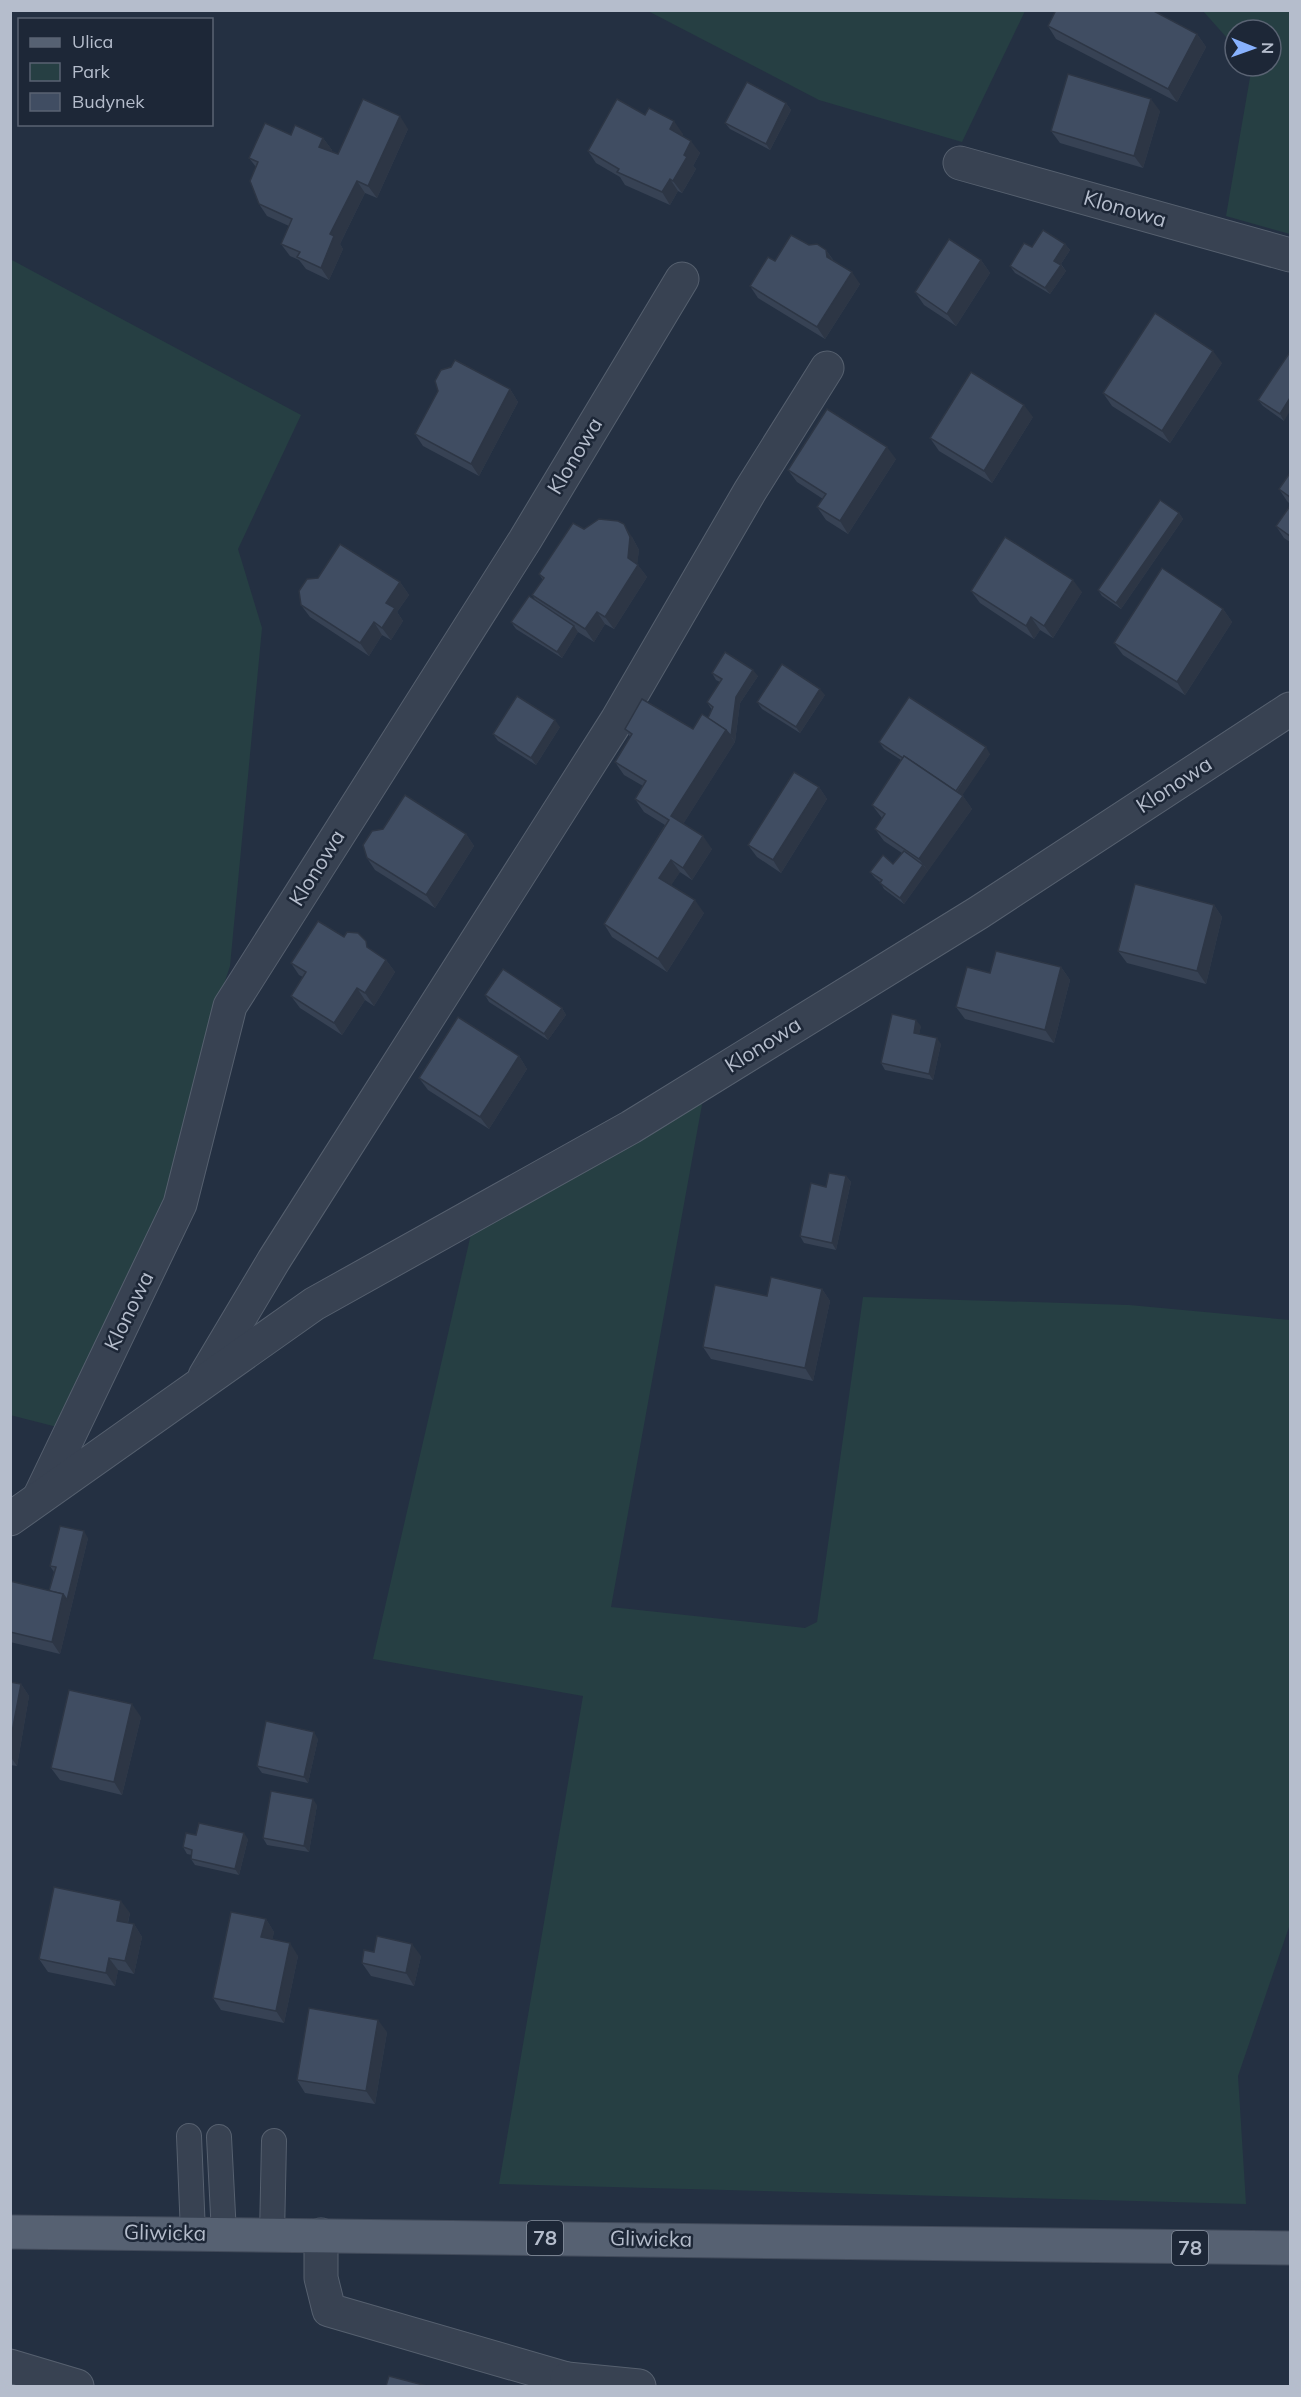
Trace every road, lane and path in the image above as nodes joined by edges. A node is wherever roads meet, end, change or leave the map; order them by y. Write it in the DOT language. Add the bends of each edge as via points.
graph roads {
  1 [pos="960,163"];
  2 [pos="1290,255"];
  3 [pos="682,279"];
  4 [pos="827,368"];
  5 [pos="1290,709"];
  6 [pos="198,1388"];
  7 [pos="39,1498"];
  8 [pos="10,1519"];
  9 [pos="189,2136"];
  10 [pos="219,2137"];
  11 [pos="274,2141"];
  12 [pos="10,2232"];
  13 [pos="208,2234"];
  14 [pos="272,2235"];
  15 [pos="321,2235"];
  16 [pos="1290,2248"];
  17 [pos="10,2366"];
  18 [pos="567,2383"];
  19 [pos="77,2386"];
  20 [pos="639,2386"];
  1 -- 2 [label="street, Klonowa"];
  3 -- 7 [label="street, Klonowa" via="525,540 230,1006 180,1204"];
  4 -- 6 [label="street, Klonowa" via="617,720 274,1260"];
  5 -- 6 [label="street, Klonowa" via="978,913 650,1115 315,1304"];
  6 -- 7 [label="street, Klonowa"];
  7 -- 8 [label="street, Klonowa"];
  9 -- 13 [label="lane"];
  10 -- 13 [label="lane"];
  11 -- 14 [label="lane"];
  12 -- 13 [label="main road, Gliwicka / 78"];
  13 -- 14 [label="main road, Gliwicka / 78"];
  14 -- 15 [label="main road, Gliwicka / 78"];
  15 -- 16 [label="main road, Gliwicka / 78"];
  15 -- 18 [label="street" via="321,2278 329,2310"];
  17 -- 19 [label="street"];
  18 -- 20 [label="street"];
}
